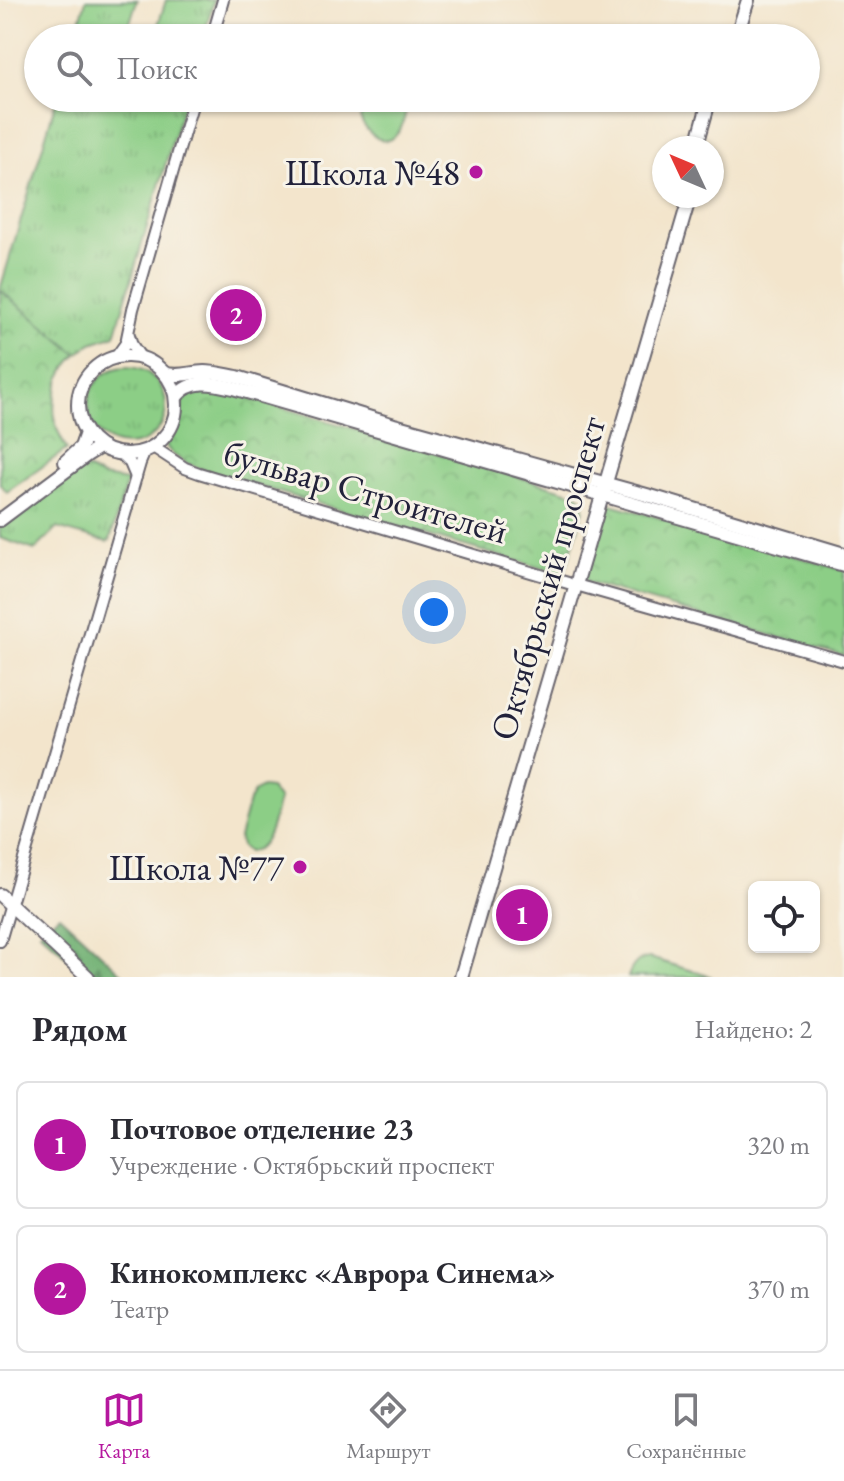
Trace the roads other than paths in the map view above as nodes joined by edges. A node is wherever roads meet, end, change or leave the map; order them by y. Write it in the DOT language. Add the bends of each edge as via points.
graph roads {
  1 [pos="223,0"];
  2 [pos="739,0"];
  3 [pos="748,0"];
  4 [pos="216,24"];
  5 [pos="732,24"];
  6 [pos="740,24"];
  7 [pos="190,112"];
  8 [pos="706,112"];
  9 [pos="715,112"];
  10 [pos="699,136"];
  11 [pos="708,136"];
  12 [pos="679,208"];
  13 [pos="686,208"];
  14 [pos="667,262"];
  15 [pos="129,333"];
  16 [pos="116,357"];
  17 [pos="141,358"];
  18 [pos="164,373"];
  19 [pos="176,397"];
  20 [pos="86,433"];
  21 [pos="100,447"];
  22 [pos="149,449"];
  23 [pos="122,455"];
  24 [pos="136,477"];
  25 [pos="600,488"];
  26 [pos="0,509"];
  27 [pos="0,520"];
  28 [pos="844,554"];
  29 [pos="844,565"];
  30 [pos="572,584"];
  31 [pos="844,661"];
  32 [pos="0,895"];
  33 [pos="11,905"];
  34 [pos="0,941"];
  35 [pos="88,977"];
  36 [pos="453,977"];
  37 [pos="461,977"];
  1 -- 4 [label="street"];
  2 -- 5 [label="main road"];
  3 -- 6 [label="main road"];
  7 -- 15 [label="street"];
  8 -- 10 [label="main road"];
  9 -- 11 [label="main road"];
  12 -- 14 [label="main road, Октябрьский проспект"];
  13 -- 14 [label="main road, Октябрьский проспект"];
  14 -- 25 [label="main road, Октябрьский проспект"];
  15 -- 16 [label="street"];
  15 -- 17 [label="street"];
  16 -- 17 [label="main road"];
  16 -- 20 [label="main road" via="92,370 82,384 78,410"];
  17 -- 18 [label="main road"];
  18 -- 19 [label="main road"];
  18 -- 25 [label="main road, бульвар Строителей" via="237,377"];
  19 -- 22 [label="main road" via="173,425"];
  19 -- 25 [label="main road, бульвар Строителей" via="190,385 219,384"];
  20 -- 21 [label="main road"];
  20 -- 26 [label="main road" via="73,456"];
  21 -- 23 [label="main road"];
  21 -- 27 [label="main road"];
  22 -- 23 [label="main road"];
  22 -- 24 [label="street"];
  22 -- 30 [label="street, бульвар Строителей" via="199,473"];
  23 -- 24 [label="street"];
  24 -- 33 [label="street"];
  25 -- 28 [label="main road, бульвар Строителей"];
  25 -- 29 [label="main road, бульвар Строителей"];
  25 -- 30 [label="main road, Октябрьский проспект"];
  30 -- 31 [label="street, бульвар Строителей"];
  30 -- 36 [label="main road, Октябрьский проспект"];
  30 -- 37 [label="main road, Октябрьский проспект"];
  32 -- 33 [label="main road"];
  33 -- 34 [label="street"];
  33 -- 35 [label="main road"];
}
